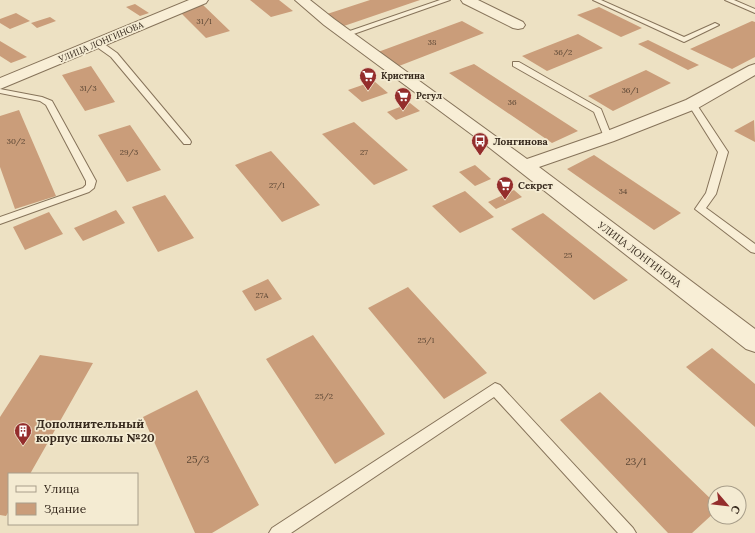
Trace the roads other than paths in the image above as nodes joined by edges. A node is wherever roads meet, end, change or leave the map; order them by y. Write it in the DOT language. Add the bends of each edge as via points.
graph roads {
  1 [pos="201,0"];
  2 [pos="302,0"];
  3 [pos="447,0"];
  4 [pos="468,0"];
  5 [pos="596,0"];
  6 [pos="728,0"];
  7 [pos="755,11"];
  8 [pos="518,25"];
  9 [pos="715,25"];
  10 [pos="344,34"];
  11 [pos="97,43"];
  12 [pos="516,64"];
  13 [pos="755,69"];
  14 [pos="0,84"];
  15 [pos="0,92"];
  16 [pos="692,104"];
  17 [pos="608,137"];
  18 [pos="187,142"];
  19 [pos="524,166"];
  20 [pos="0,221"];
  21 [pos="755,249"];
  22 [pos="755,342"];
  23 [pos="277,533"];
  24 [pos="628,533"];
  1 -- 11 [label="street, УЛИЦА ЛОНГИНОВА"];
  2 -- 10 [label="street, УЛИЦА ЛОНГИНОВА"];
  3 -- 10 [label="lane"];
  4 -- 8 [label="street"];
  5 -- 9 [label="lane" via="684,40"];
  6 -- 7 [label="lane"];
  10 -- 19 [label="street, УЛИЦА ЛОНГИНОВА"];
  11 -- 14 [label="street, УЛИЦА ЛОНГИНОВА"];
  11 -- 18 [label="lane" via="114,55"];
  12 -- 17 [label="lane" via="598,111"];
  13 -- 16 [label="street"];
  15 -- 20 [label="lane" via="42,99 49,103 91,181 91,186 86,190"];
  16 -- 17 [label="street"];
  16 -- 21 [label="lane" via="723,152 711,194 700,210"];
  17 -- 19 [label="street"];
  19 -- 22 [label="street, УЛИЦА ЛОНГИНОВА"];
  23 -- 24 [label="lane" via="495,389"];
}
